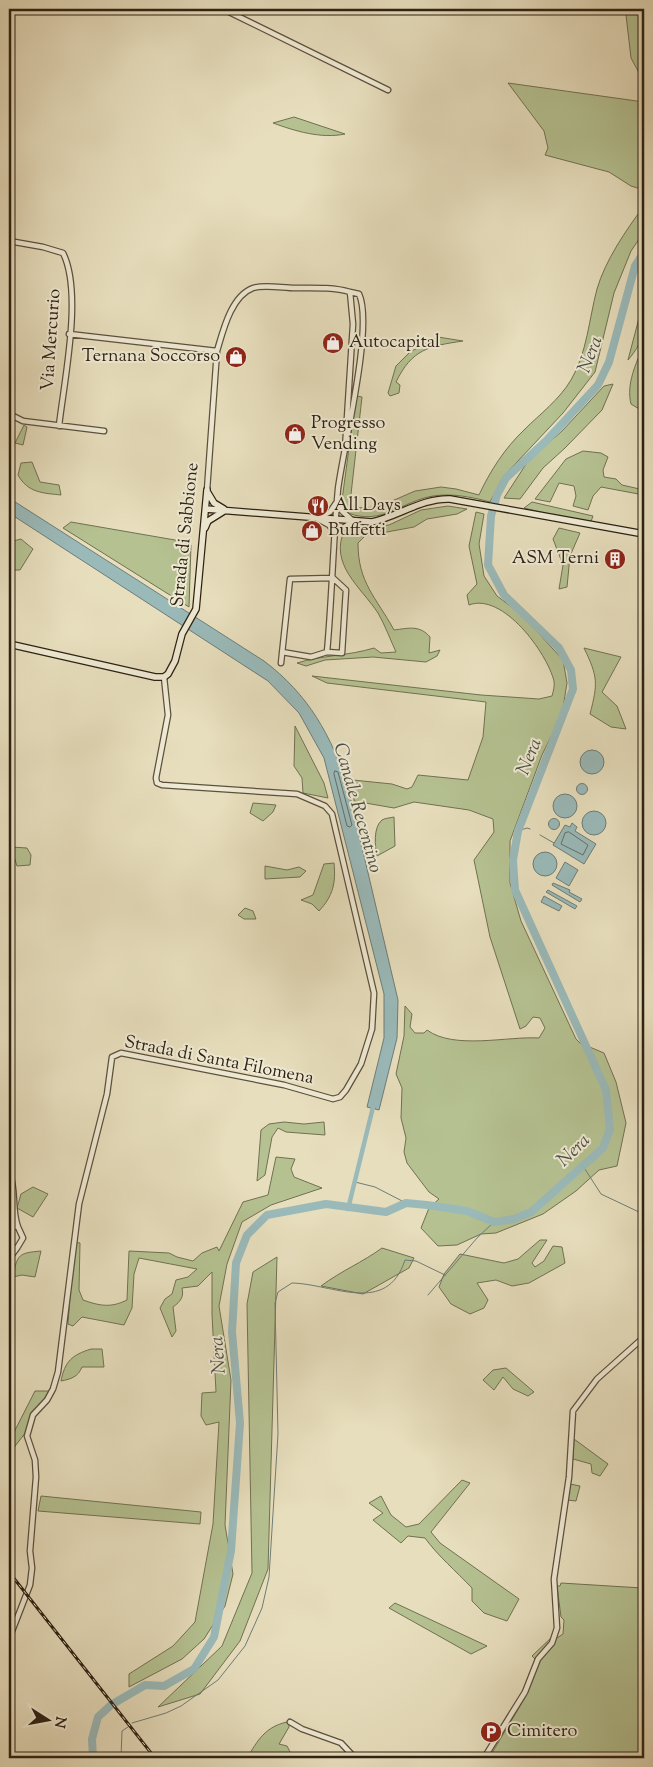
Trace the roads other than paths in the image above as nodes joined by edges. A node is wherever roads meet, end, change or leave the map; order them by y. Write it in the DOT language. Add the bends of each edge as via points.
graph roads {
  1 [pos="223,9"];
  2 [pos="388,90"];
  3 [pos="9,242"];
  4 [pos="350,292"];
  5 [pos="69,334"];
  6 [pos="217,351"];
  7 [pos="9,414"];
  8 [pos="59,426"];
  9 [pos="104,431"];
  10 [pos="345,449"];
  11 [pos="207,490"];
  12 [pos="337,502"];
  13 [pos="206,509"];
  14 [pos="226,510"];
  15 [pos="317,518"];
  16 [pos="336,520"];
  17 [pos="353,521"];
  18 [pos="203,532"];
  19 [pos="335,534"];
  20 [pos="644,534"];
  21 [pos="333,578"];
  22 [pos="9,644"];
  23 [pos="282,652"];
  24 [pos="327,652"];
  25 [pos="281,663"];
  26 [pos="164,677"];
  27 [pos="9,1172"];
  28 [pos="9,1196"];
  29 [pos="16,1197"];
  30 [pos="9,1225"];
  31 [pos="18,1227"];
  32 [pos="17,1248"];
  33 [pos="9,1249"];
  34 [pos="9,1260"];
  35 [pos="644,1338"];
  36 [pos="9,1374"];
  37 [pos="9,1387"];
  38 [pos="9,1639"];
  39 [pos="290,1722"];
  40 [pos="356,1758"];
  41 [pos="484,1758"];
  1 -- 2 [label="street"];
  3 -- 5 [label="street, Via Mercurio" via="63,253 71,286"];
  4 -- 6 [label="street, Strada di Sabbione" via="254,287 241,296 234,308"];
  4 -- 10 [label="street" via="353,324"];
  4 -- 10 [label="street" via="359,294 364,308 360,363"];
  5 -- 6 [label="street"];
  5 -- 8 [label="street, Via Mercurio"];
  6 -- 11 [label="street, Strada di Sabbione"];
  7 -- 8 [label="street" via="23,422"];
  8 -- 9 [label="street"];
  10 -- 12 [label="street"];
  11 -- 13 [label="main road, Strada di Sabbione"];
  11 -- 14 [label="main road" via="214,503"];
  12 -- 15 [label="street" via="330,512"];
  12 -- 16 [label="street"];
  12 -- 17 [label="street"];
  13 -- 14 [label="main road"];
  13 -- 18 [label="main road, Strada di Sabbione"];
  14 -- 15 [label="main road"];
  14 -- 18 [label="main road" via="208,521"];
  15 -- 16 [label="main road"];
  15 -- 19 [label="street" via="329,525"];
  16 -- 17 [label="main road"];
  16 -- 19 [label="street"];
  17 -- 19 [label="street"];
  17 -- 20 [label="main road" via="385,519 431,500 462,501"];
  18 -- 26 [label="main road, Strada di Sabbione" via="194,614 184,630 175,661"];
  19 -- 21 [label="street"];
  21 -- 23 [label="street" via="290,579"];
  21 -- 24 [label="street"];
  21 -- 24 [label="street" via="346,590 342,653"];
  22 -- 26 [label="main road"];
  23 -- 24 [label="street" via="311,657"];
  23 -- 25 [label="street"];
  26 -- 38 [label="street, Strada di Santa Filomena" via="168,716 156,778 158,783 297,794 325,806 332,814 374,993 372,1029 361,1064 346,1090 333,1099 284,1085 120,1053 112,1056 107,1094 79,1204 58,1372 47,1400 33,1414 27,1436 35,1460 36,1477 30,1551 32,1568 30,1585"];
  27 -- 29 [label="street"];
  28 -- 29 [label="street"];
  29 -- 31 [label="street" via="13,1214"];
  30 -- 31 [label="street"];
  31 -- 32 [label="street" via="23,1238"];
  32 -- 33 [label="street"];
  32 -- 34 [label="street"];
  35 -- 41 [label="street" via="597,1379 573,1411 569,1477 554,1579 556,1636 538,1659 525,1692"];
  36 -- 37 [label="street" via="12,1380"];
  39 -- 40 [label="street" via="341,1743"];
}
